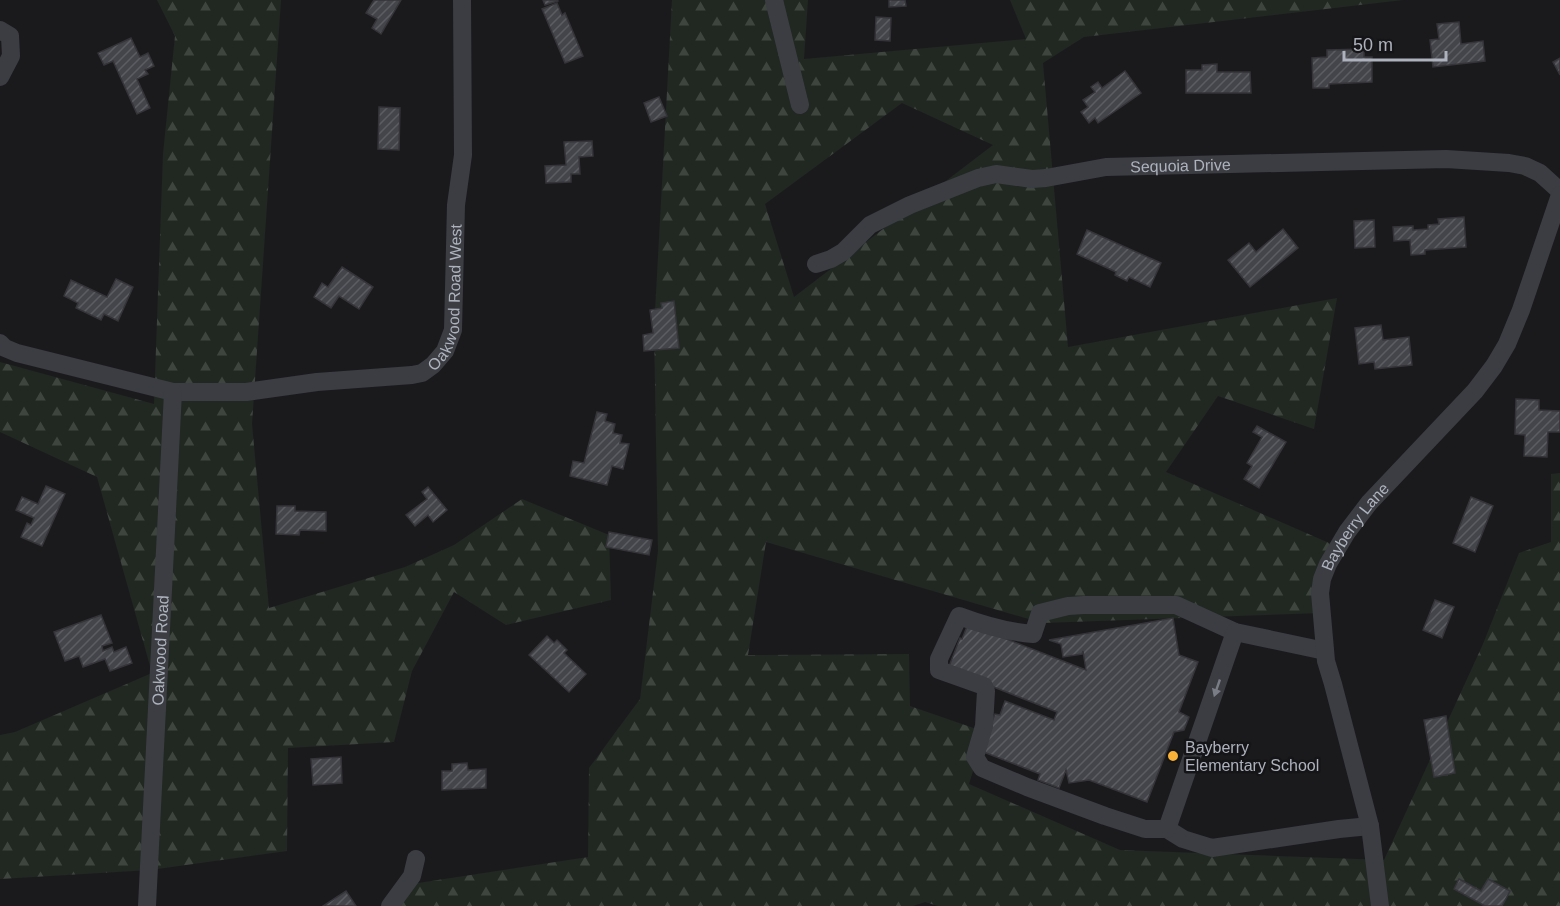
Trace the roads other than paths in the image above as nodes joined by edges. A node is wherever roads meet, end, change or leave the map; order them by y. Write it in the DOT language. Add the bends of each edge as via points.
graph roads {
  1 [pos="462,0"];
  2 [pos="774,0"];
  3 [pos="0,30"];
  4 [pos="0,76"];
  5 [pos="800,105"];
  6 [pos="1560,193"];
  7 [pos="816,264"];
  8 [pos="0,343"];
  9 [pos="173,392"];
  10 [pos="1235,632"];
  11 [pos="1325,651"];
  12 [pos="1370,826"];
  13 [pos="1167,829"];
  14 [pos="416,860"];
  15 [pos="147,906"];
  16 [pos="390,906"];
  17 [pos="1380,906"];
  1 -- 9 [label="street, Oakwood Road West" via="463,156 456,206 453,330 445,351 422,373 411,375 246,392"];
  2 -- 5 [label="street"];
  3 -- 4 [label="street" via="10,36 11,56"];
  6 -- 7 [label="street, Sequoia Drive" via="1540,173 1525,166 1446,159 1106,167 1032,179 996,174 910,205 870,225 843,252"];
  6 -- 11 [label="street, Bayberry Lane" via="1521,310 1494,366 1370,503 1328,564 1320,593"];
  8 -- 9 [label="street, Oakwood Road West" via="17,353"];
  9 -- 15 [label="street, Oakwood Road"];
  10 -- 11 [label="street"];
  10 -- 13 [label="street, one-way"];
  10 -- 13 [label="street" via="1176,605 1068,606 1040,613 1033,634 999,629 958,616 939,659 939,670 984,686 986,691 984,726 975,757 982,768 1105,816 1145,829"];
  11 -- 12 [label="street, Bayberry Lane"];
  12 -- 13 [label="street" via="1212,848"];
  12 -- 17 [label="street, Bayberry Lane"];
  14 -- 16 [label="street" via="411,876"];
}
